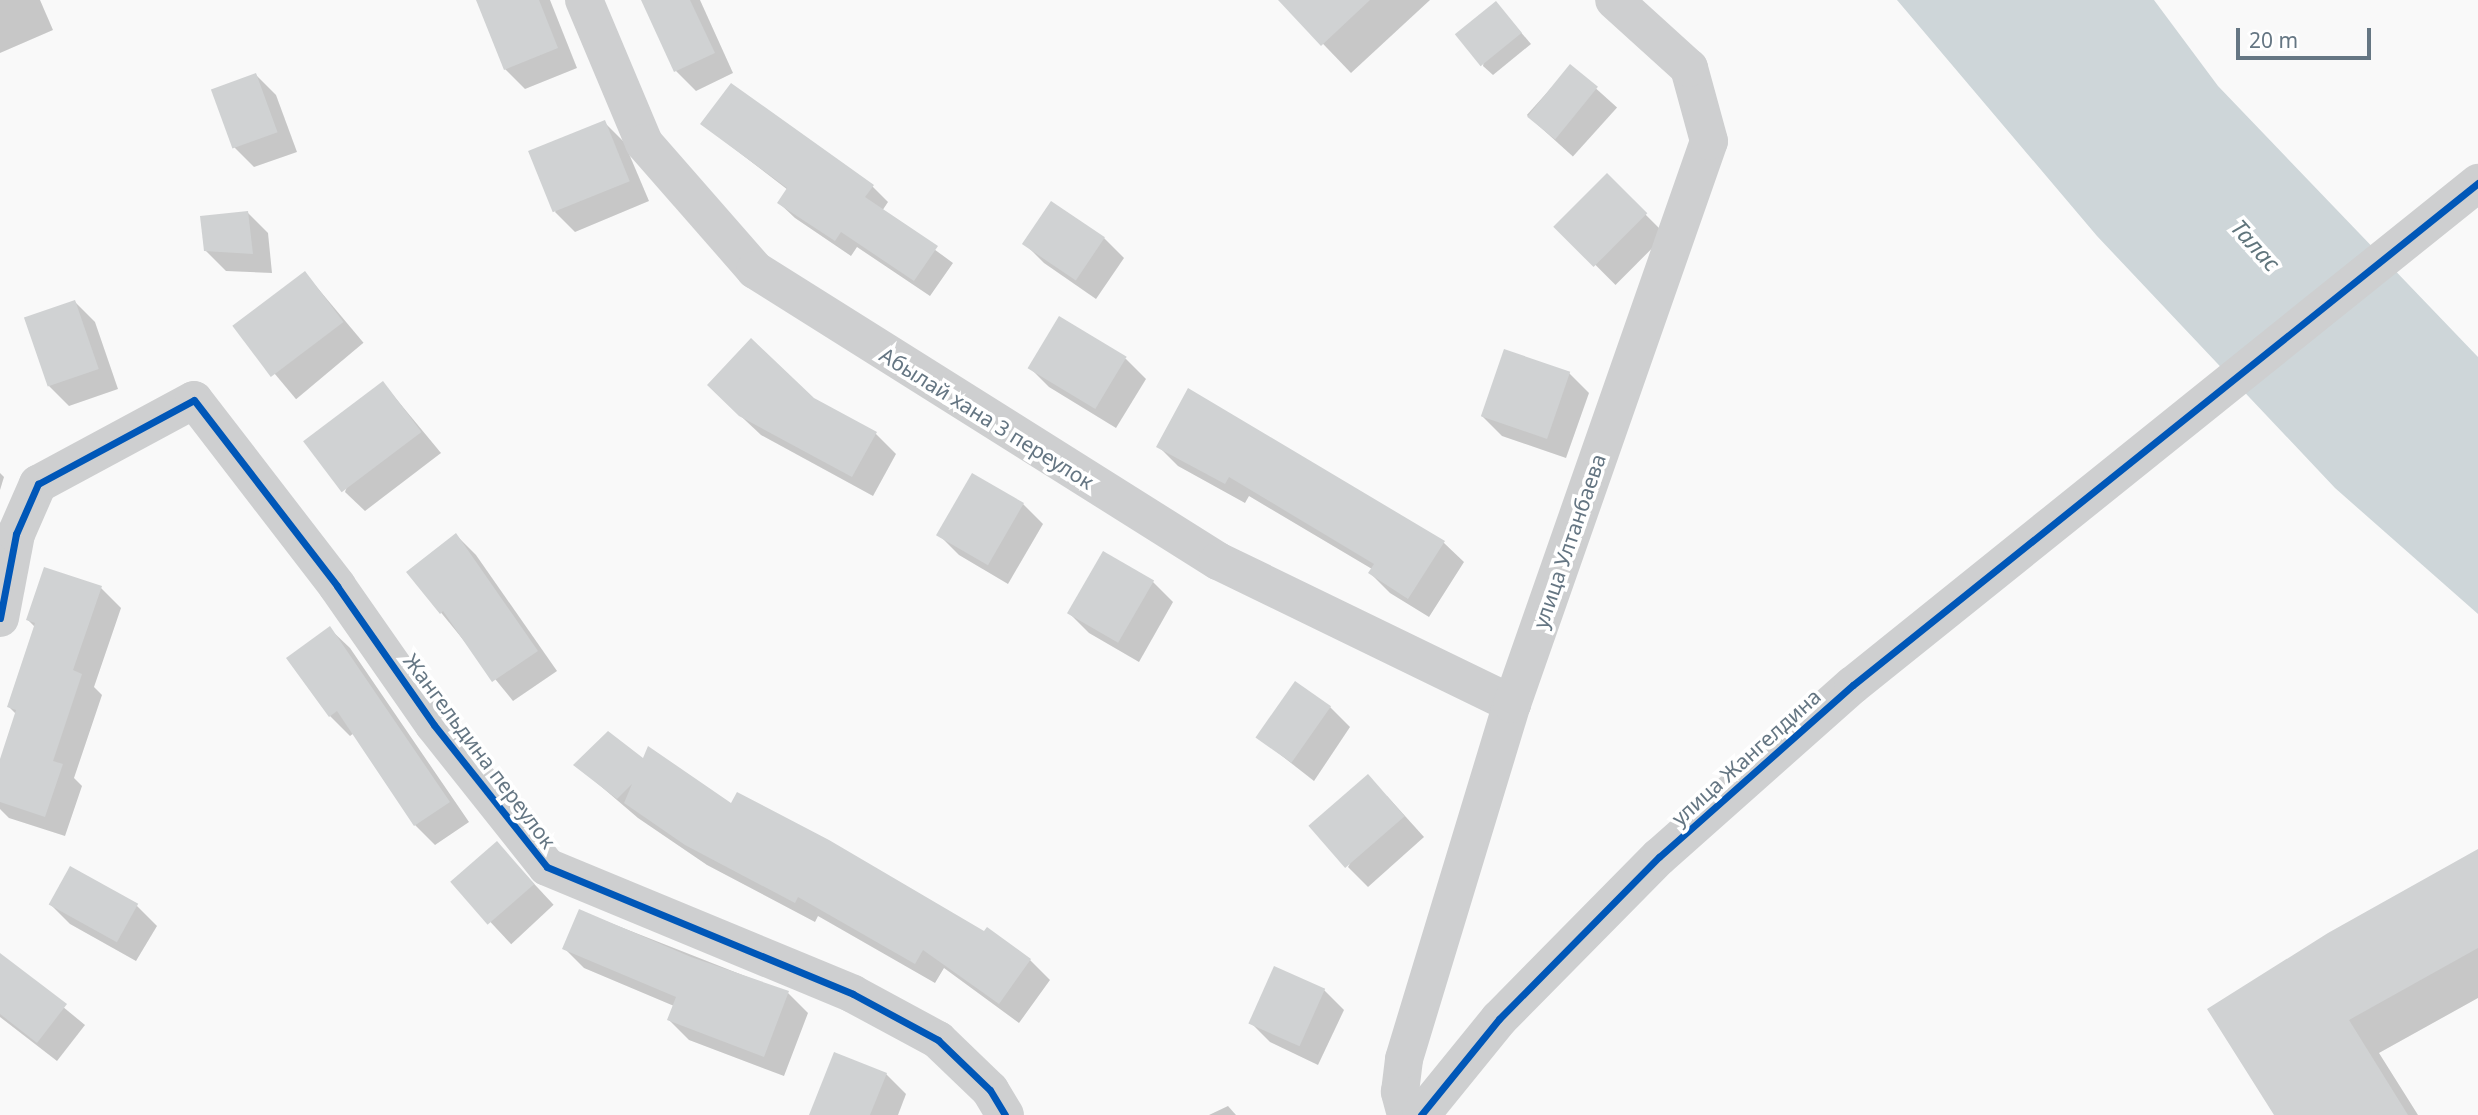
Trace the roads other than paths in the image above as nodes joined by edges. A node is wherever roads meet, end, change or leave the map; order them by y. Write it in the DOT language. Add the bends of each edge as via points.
graph roads {
  1 [pos="584,0"];
  2 [pos="1614,0"];
  3 [pos="2478,183"];
  4 [pos="0,618"];
  5 [pos="1512,704"];
  6 [pos="1005,1115"];
  7 [pos="1406,1115"];
  8 [pos="1421,1115"];
  1 -- 5 [label="street, Абылай хана 3 переулок" via="644,143 755,271 1218,561"];
  2 -- 5 [label="street, улица Ултанбаева" via="1689,68 1709,141"];
  3 -- 8 [label="street, улица Жангелдина" via="1853,685 1659,857 1499,1019"];
  4 -- 6 [label="street, Жангельдина переулок" via="16,534 38,484 194,400 337,586 434,725 547,867 853,994 939,1040 989,1090"];
  5 -- 7 [label="street, улица Ултанбаева" via="1404,1059 1400,1092"];
}
